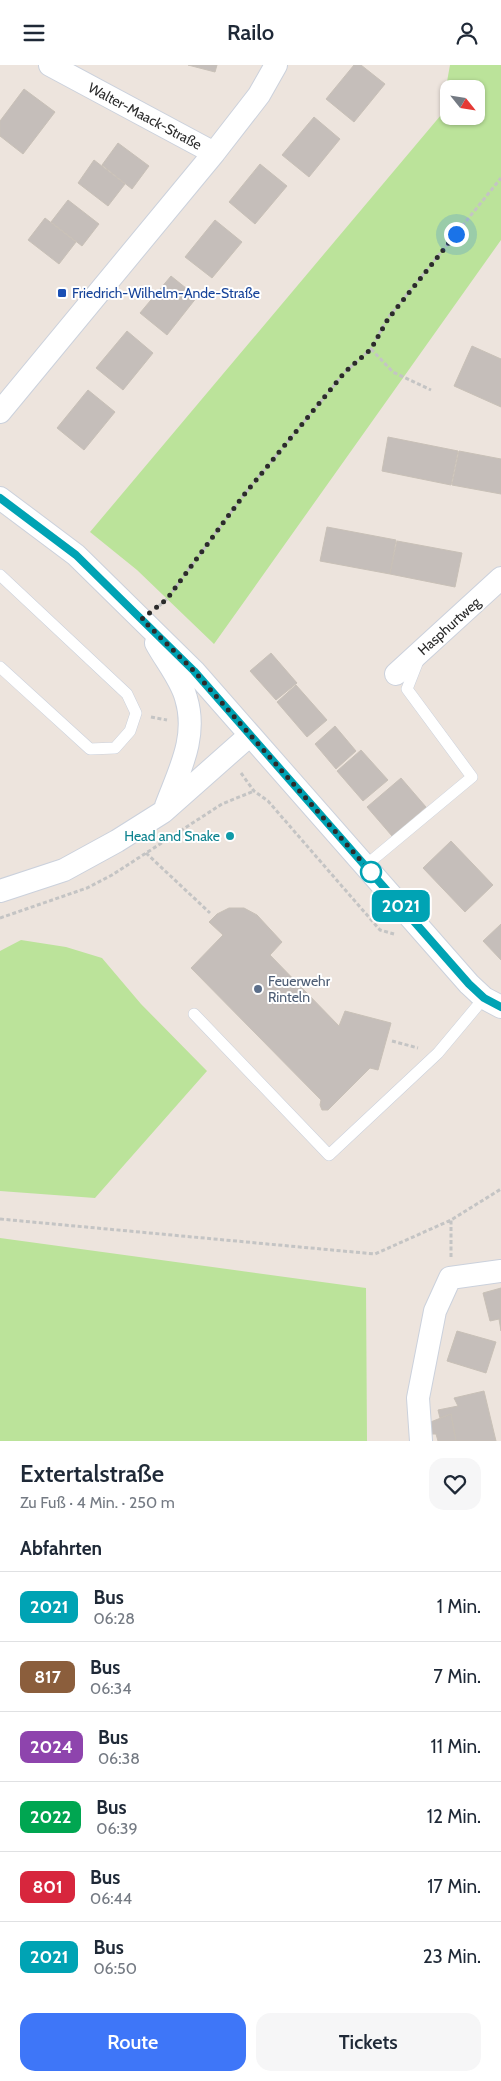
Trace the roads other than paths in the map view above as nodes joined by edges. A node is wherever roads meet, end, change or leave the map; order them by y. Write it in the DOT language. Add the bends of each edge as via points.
graph roads {
  1 [pos="50,65"];
  2 [pos="276,65"];
  3 [pos="214,153"];
  4 [pos="0,412"];
  5 [pos="0,498"];
  6 [pos="0,575"];
  7 [pos="501,578"];
  8 [pos="142,619"];
  9 [pos="423,649"];
  10 [pos="0,667"];
  11 [pos="396,674"];
  12 [pos="250,735"];
  13 [pos="163,812"];
  14 [pos="366,866"];
  15 [pos="0,891"];
  16 [pos="493,1003"];
  17 [pos="194,1014"];
  18 [pos="501,1271"];
  19 [pos="421,1441"];
  1 -- 3 [label="street, Walter-Maack-Straße"];
  2 -- 3 [label="street" via="259,95"];
  3 -- 4 [label="street"];
  5 -- 8 [label="street" via="76,555"];
  6 -- 10 [label="lane" via="127,694 136,713 130,731 115,748 90,749"];
  7 -- 9 [label="street, Hasphurtweg"];
  8 -- 12 [label="street" via="194,671"];
  8 -- 13 [label="street" via="186,697 191,726 188,747"];
  9 -- 11 [label="street, Hasphurtweg"];
  9 -- 14 [label="lane" via="407,689 472,777"];
  12 -- 13 [label="street"];
  12 -- 14 [label="street"];
  13 -- 15 [label="street" via="64,870"];
  14 -- 16 [label="street" via="469,984"];
  16 -- 17 [label="lane" via="330,1155"];
  18 -- 19 [label="street" via="450,1278 434,1311 418,1398"];
}
